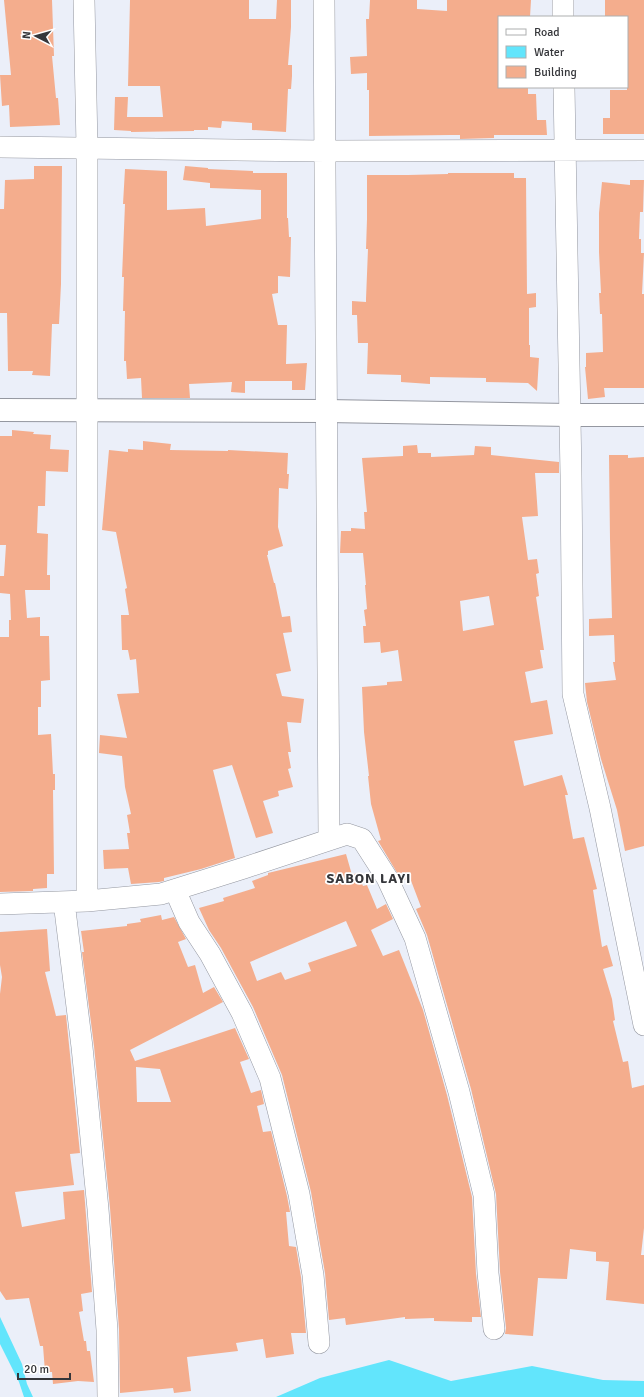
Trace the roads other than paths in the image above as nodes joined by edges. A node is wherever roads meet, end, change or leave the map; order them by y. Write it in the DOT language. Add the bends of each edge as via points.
graph roads {
  1 [pos="84,0"];
  2 [pos="324,0"];
  3 [pos="563,0"];
  4 [pos="563,16"];
  5 [pos="564,88"];
  6 [pos="0,146"];
  7 [pos="87,147"];
  8 [pos="565,150"];
  9 [pos="644,150"];
  10 [pos="325,151"];
  11 [pos="0,410"];
  12 [pos="87,410"];
  13 [pos="326,411"];
  14 [pos="570,415"];
  15 [pos="644,415"];
  16 [pos="329,839"];
  17 [pos="175,890"];
  18 [pos="87,901"];
  19 [pos="64,902"];
  20 [pos="0,904"];
  21 [pos="644,1025"];
  22 [pos="494,1329"];
  23 [pos="320,1343"];
  24 [pos="108,1397"];
  1 -- 7 [label="street"];
  2 -- 10 [label="street"];
  3 -- 4 [label="street"];
  5 -- 8 [label="street"];
  6 -- 7 [label="street"];
  7 -- 10 [label="street"];
  7 -- 12 [label="street"];
  8 -- 9 [label="street"];
  8 -- 10 [label="street"];
  8 -- 14 [label="street"];
  10 -- 13 [label="street"];
  11 -- 12 [label="main road"];
  12 -- 13 [label="main road"];
  12 -- 18 [label="street"];
  13 -- 14 [label="main road"];
  13 -- 16 [label="street"];
  14 -- 15 [label="main road"];
  14 -- 21 [label="street" via="573,694 600,808"];
  16 -- 17 [label="street"];
  16 -- 22 [label="street" via="347,834 362,839 387,878 415,938 460,1092 484,1195"];
  17 -- 18 [label="street" via="161,894"];
  17 -- 23 [label="street" via="189,922 210,954 242,1013 270,1078 299,1194 313,1275"];
  18 -- 19 [label="street"];
  19 -- 20 [label="street"];
  19 -- 24 [label="street" via="98,1209 107,1330"];
}
